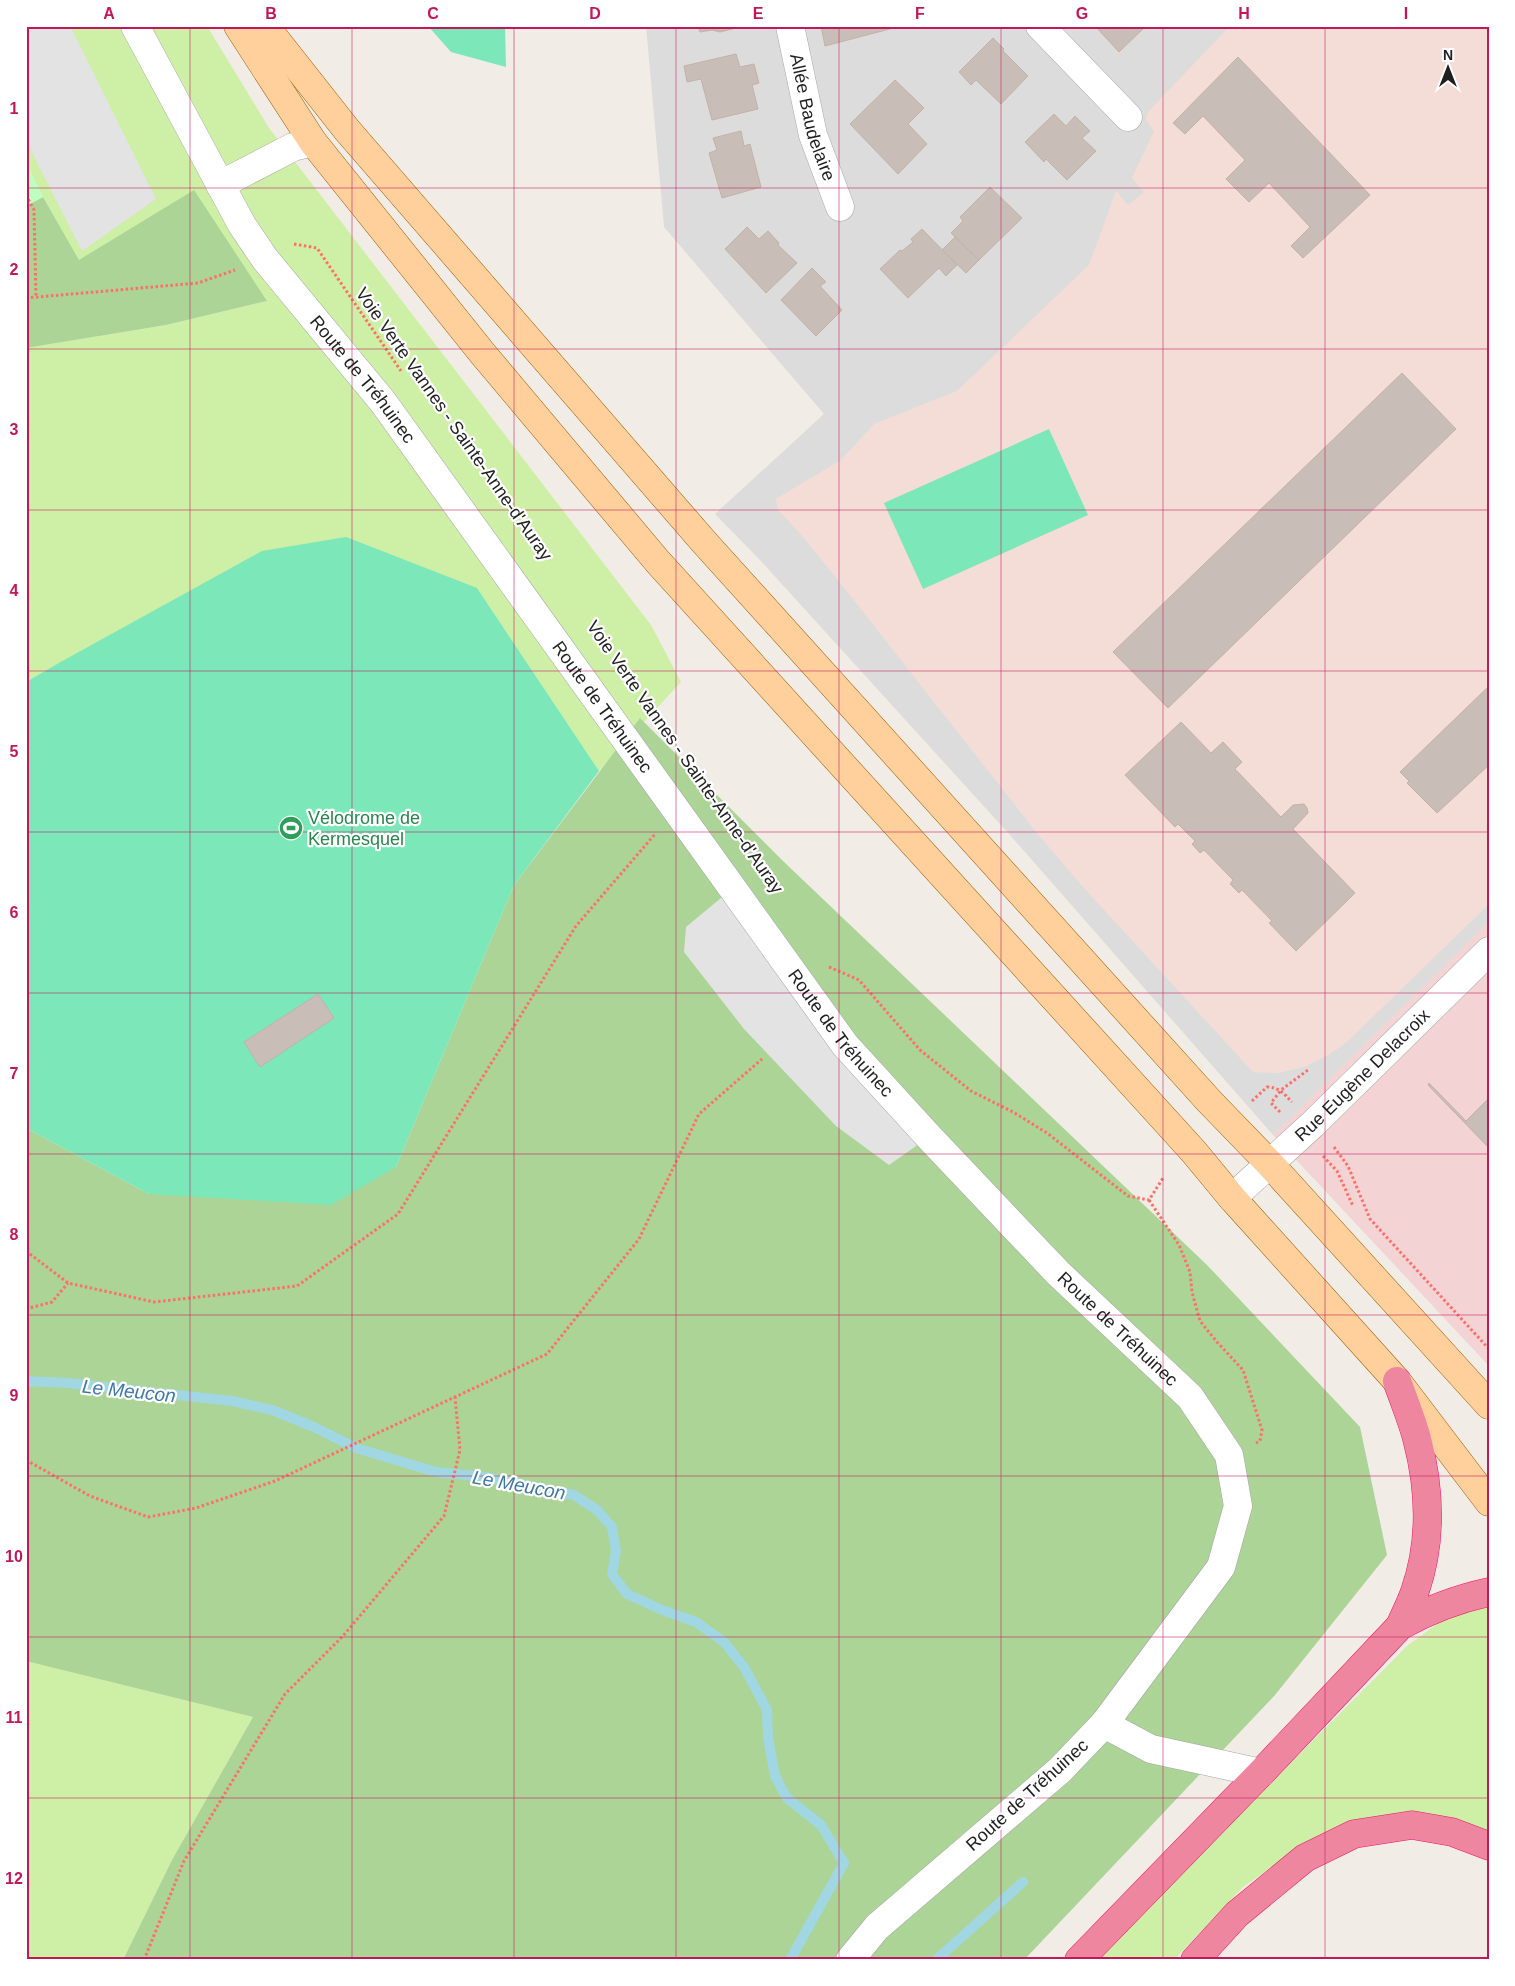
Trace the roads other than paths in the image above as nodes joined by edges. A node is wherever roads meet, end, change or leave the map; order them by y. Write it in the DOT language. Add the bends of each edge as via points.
graph roads {
  1 [pos="135,26"];
  2 [pos="238,26"];
  3 [pos="265,26"];
  4 [pos="790,26"];
  5 [pos="1040,26"];
  6 [pos="1128,117"];
  7 [pos="313,142"];
  8 [pos="220,185"];
  9 [pos="840,207"];
  10 [pos="1489,951"];
  11 [pos="1269,1163"];
  12 [pos="1232,1198"];
  13 [pos="1397,1381"];
  14 [pos="1489,1405"];
  15 [pos="1489,1502"];
  16 [pos="1489,1592"];
  17 [pos="1400,1626"];
  18 [pos="1104,1724"];
  19 [pos="1261,1773"];
  20 [pos="1489,1846"];
  21 [pos="850,1960"];
  22 [pos="1079,1960"];
  23 [pos="1195,1960"];
  1 -- 8 [label="street, Route de Tréhuinec"];
  2 -- 7 [label="main road"];
  3 -- 11 [label="main road" via="347,130 704,542 1209,1101"];
  4 -- 9 [label="street, Allée Baudelaire" via="813,135"];
  5 -- 6 [label="street"];
  7 -- 8 [label="street" via="293,147"];
  7 -- 12 [label="main road" via="483,354 658,562 1194,1152"];
  8 -- 18 [label="street, Route de Tréhuinec" via="265,259 383,402 845,1045 1058,1273 1190,1397 1229,1454 1238,1506 1221,1567"];
  10 -- 11 [label="street, Rue Eugène Delacroix"];
  11 -- 12 [label="street, Rue Eugène Delacroix"];
  11 -- 14 [label="main road"];
  12 -- 13 [label="main road"];
  13 -- 15 [label="main road"];
  13 -- 17 [label="highway" via="1417,1439 1426,1483 1428,1516 1425,1554"];
  16 -- 17 [label="highway" via="1454,1601"];
  17 -- 19 [label="highway"];
  18 -- 19 [label="street" via="1152,1749"];
  18 -- 21 [label="street, Route de Tréhuinec" via="1060,1770 877,1927"];
  19 -- 22 [label="highway"];
  20 -- 23 [label="highway" via="1452,1832 1412,1825 1354,1834 1305,1858 1237,1914"];
}
